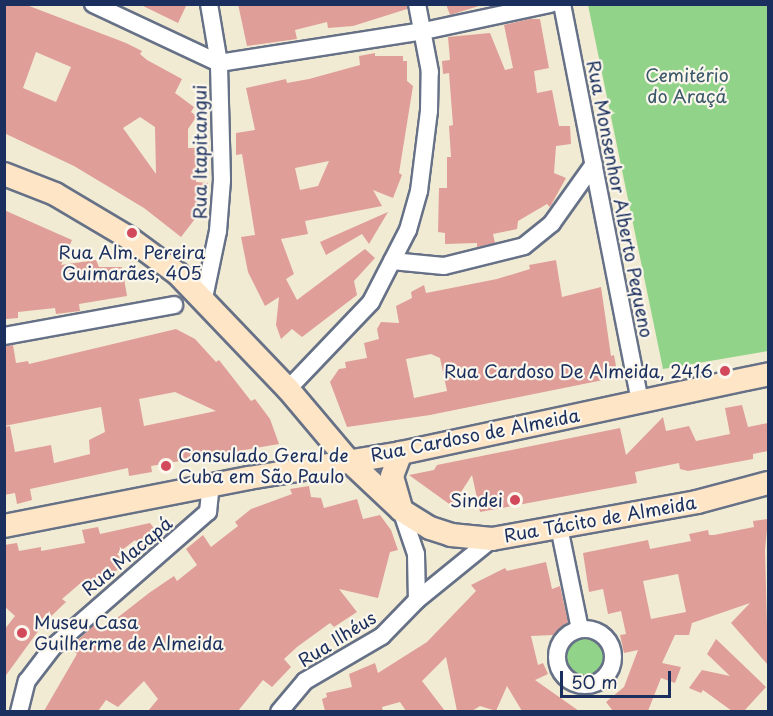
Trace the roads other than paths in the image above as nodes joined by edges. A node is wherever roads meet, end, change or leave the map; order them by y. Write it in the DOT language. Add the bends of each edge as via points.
graph roads {
  1 [pos="93,4"];
  2 [pos="209,4"];
  3 [pos="417,4"];
  4 [pos="550,4"];
  5 [pos="562,4"];
  6 [pos="424,31"];
  7 [pos="219,63"];
  8 [pos="594,164"];
  9 [pos="4,174"];
  10 [pos="392,261"];
  11 [pos="204,298"];
  12 [pos="174,305"];
  13 [pos="4,336"];
  14 [pos="768,374"];
  15 [pos="288,389"];
  16 [pos="640,401"];
  17 [pos="324,431"];
  18 [pos="401,453"];
  19 [pos="348,460"];
  20 [pos="310,467"];
  21 [pos="211,485"];
  22 [pos="767,485"];
  23 [pos="401,510"];
  24 [pos="4,526"];
  25 [pos="559,528"];
  26 [pos="492,539"];
  27 [pos="417,600"];
  28 [pos="580,629"];
  29 [pos="19,711"];
  30 [pos="279,711"];
  1 -- 7 [label="street"];
  2 -- 7 [label="street, Rua Itapitangui"];
  3 -- 6 [label="street"];
  4 -- 6 [label="street"];
  5 -- 8 [label="street, Rua Monsenhor Alberto Pequeno"];
  6 -- 7 [label="street"];
  6 -- 10 [label="street" via="430,72 425,157 408,230"];
  7 -- 11 [label="street, Rua Itapitangui" via="219,231"];
  8 -- 10 [label="street" via="552,223 524,246 444,266"];
  8 -- 16 [label="street, Rua Monsenhor Alberto Pequeno"];
  9 -- 11 [label="main road, Rua Tácito de Almeida" via="55,194 129,238"];
  10 -- 15 [label="street" via="371,302"];
  11 -- 15 [label="main road, Rua Tácito de Almeida"];
  12 -- 13 [label="street"];
  14 -- 16 [label="main road, Rua Cardoso de Almeida"];
  15 -- 17 [label="main road, Rua Tácito de Almeida"];
  16 -- 18 [label="main road, Rua Cardoso de Almeida"];
  17 -- 19 [label="main road, Rua Tácito de Almeida"];
  17 -- 20 [label="main road"];
  18 -- 19 [label="main road, Rua Cardoso de Almeida"];
  18 -- 23 [label="main road" via="392,476"];
  19 -- 20 [label="main road, Rua Cardoso de Almeida"];
  19 -- 23 [label="main road, Rua Tácito de Almeida"];
  20 -- 21 [label="main road, Rua Cardoso de Almeida"];
  21 -- 24 [label="main road, Rua Cardoso de Almeida"];
  21 -- 29 [label="street, Rua Macapá" via="208,512 53,647 27,681"];
  22 -- 25 [label="main road, Rua Tácito de Almeida"];
  23 -- 26 [label="main road, Rua Tácito de Almeida" via="451,535"];
  23 -- 27 [label="street" via="416,554"];
  25 -- 26 [label="main road, Rua Tácito de Almeida"];
  25 -- 28 [label="street"];
  26 -- 27 [label="street, Rua Ilhéus"];
  27 -- 30 [label="street, Rua Ilhéus" via="382,636 305,681"];
}
